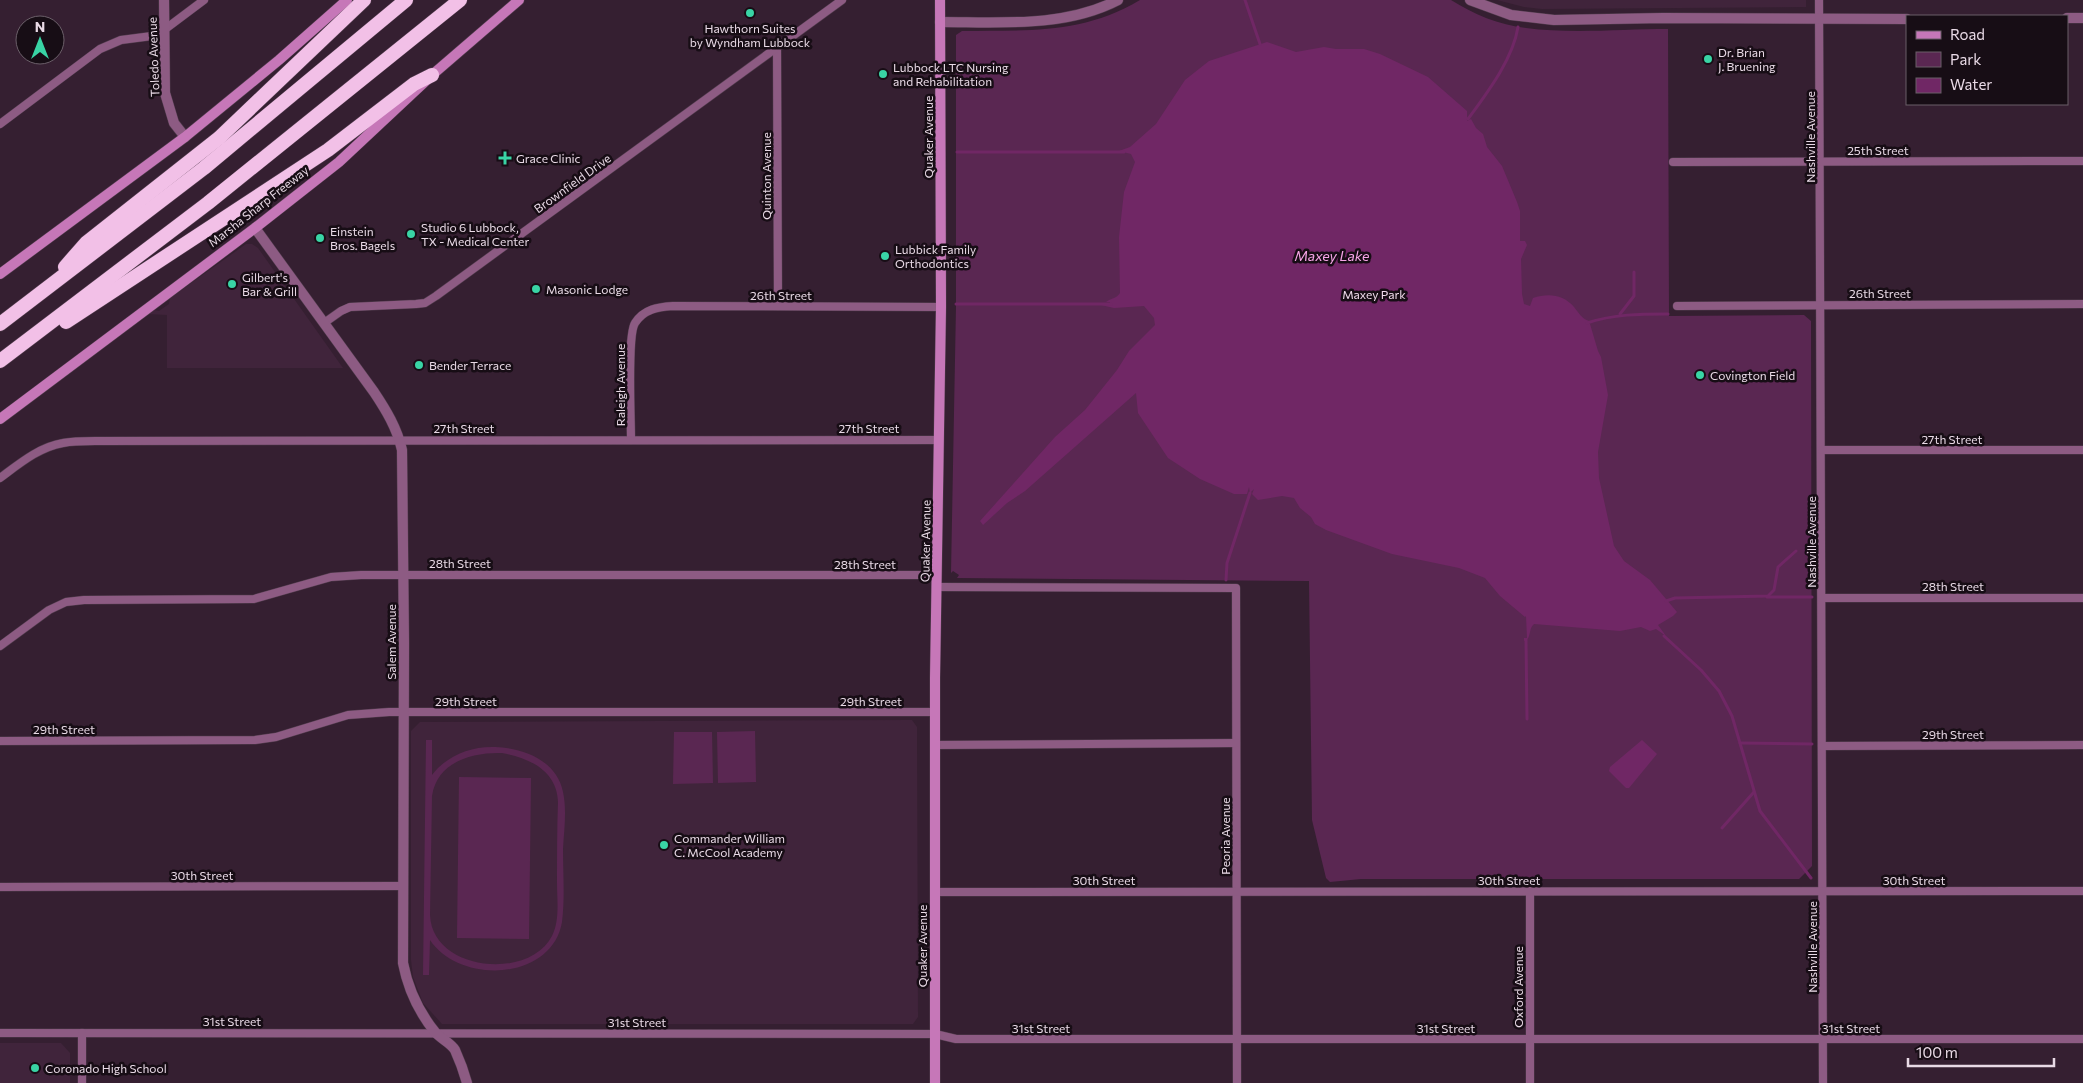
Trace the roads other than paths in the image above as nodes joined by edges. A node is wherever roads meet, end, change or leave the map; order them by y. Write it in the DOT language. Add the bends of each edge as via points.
graph roads {
  1 [pos="164,0"];
  2 [pos="204,0"];
  3 [pos="346,0"];
  4 [pos="364,0"];
  5 [pos="406,0"];
  6 [pos="460,0"];
  7 [pos="519,0"];
  8 [pos="842,0"];
  9 [pos="940,0"];
  10 [pos="1118,0"];
  11 [pos="1470,0"];
  12 [pos="1819,0"];
  13 [pos="1906,18"];
  14 [pos="2068,18"];
  15 [pos="2083,18"];
  16 [pos="1820,19"];
  17 [pos="940,22"];
  18 [pos="164,30"];
  19 [pos="777,46"];
  20 [pos="432,75"];
  21 [pos="0,124"];
  22 [pos="185,137"];
  23 [pos="2083,161"];
  24 [pos="1673,162"];
  25 [pos="1821,162"];
  26 [pos="255,228"];
  27 [pos="0,274"];
  28 [pos="49,287"];
  29 [pos="2083,304"];
  30 [pos="1821,305"];
  31 [pos="778,306"];
  32 [pos="1677,306"];
  33 [pos="941,307"];
  34 [pos="324,323"];
  35 [pos="0,324"];
  36 [pos="632,331"];
  37 [pos="0,363"];
  38 [pos="0,419"];
  39 [pos="631,439"];
  40 [pos="400,440"];
  41 [pos="939,440"];
  42 [pos="1822,450"];
  43 [pos="2083,450"];
  44 [pos="0,478"];
  45 [pos="403,575"];
  46 [pos="937,575"];
  47 [pos="936,587"];
  48 [pos="1822,598"];
  49 [pos="2083,598"];
  50 [pos="0,646"];
  51 [pos="404,712"];
  52 [pos="935,712"];
  53 [pos="0,741"];
  54 [pos="1236,743"];
  55 [pos="935,745"];
  56 [pos="2083,745"];
  57 [pos="1822,746"];
  58 [pos="403,886"];
  59 [pos="0,887"];
  60 [pos="1236,891"];
  61 [pos="1530,891"];
  62 [pos="935,892"];
  63 [pos="1823,892"];
  64 [pos="2083,892"];
  65 [pos="436,1032"];
  66 [pos="0,1033"];
  67 [pos="82,1033"];
  68 [pos="934,1034"];
  69 [pos="1237,1039"];
  70 [pos="1530,1039"];
  71 [pos="1823,1039"];
  72 [pos="2083,1039"];
  73 [pos="82,1083"];
  74 [pos="467,1083"];
  75 [pos="935,1083"];
  76 [pos="1237,1083"];
  77 [pos="1530,1083"];
  78 [pos="1823,1083"];
  1 -- 18 [label="street, Toledo Avenue"];
  2 -- 18 [label="street"];
  3 -- 22 [label="main road"];
  4 -- 28 [label="highway" via="219,138 86,243"];
  5 -- 28 [label="highway" via="204,168"];
  6 -- 37 [label="highway" via="208,203"];
  7 -- 20 [label="main road, Marsha Sharp Freeway"];
  8 -- 19 [label="street, Brownfield Drive"];
  9 -- 17 [label="main road, Quaker Avenue"];
  10 -- 17 [label="street" via="1070,17 1006,22"];
  11 -- 16 [label="street" via="1531,19"];
  12 -- 16 [label="street, Nashville Avenue"];
  13 -- 16 [label="street"];
  14 -- 15 [label="street"];
  16 -- 25 [label="street, Nashville Avenue"];
  17 -- 33 [label="main road, Quaker Avenue"];
  18 -- 21 [label="street" via="152,36 134,36 117,41 100,49"];
  18 -- 22 [label="street, Toledo Avenue" via="167,104 174,123"];
  19 -- 31 [label="street, Quinton Avenue"];
  19 -- 34 [label="street, Brownfield Drive" via="425,303 350,306"];
  20 -- 26 [label="main road, Marsha Sharp Freeway" via="339,162"];
  20 -- 37 [label="highway" via="414,84 328,150"];
  22 -- 27 [label="main road"];
  23 -- 25 [label="street, 25th Street"];
  24 -- 25 [label="street, 25th Street"];
  25 -- 30 [label="street, Nashville Avenue"];
  26 -- 34 [label="street, Salem Avenue"];
  26 -- 38 [label="main road, Marsha Sharp Freeway"];
  28 -- 35 [label="highway"];
  29 -- 30 [label="street, 26th Street"];
  30 -- 32 [label="street, 26th Street"];
  30 -- 42 [label="street, Nashville Avenue"];
  31 -- 33 [label="street, 26th Street"];
  31 -- 36 [label="street, 26th Street" via="660,307 646,312"];
  33 -- 41 [label="main road, Quaker Avenue"];
  34 -- 40 [label="street, Salem Avenue" via="374,392"];
  36 -- 39 [label="street, Raleigh Avenue"];
  39 -- 40 [label="street, 27th Street"];
  39 -- 41 [label="street, 27th Street"];
  40 -- 44 [label="street, 27th Street" via="63,443 33,455"];
  40 -- 45 [label="street, Salem Avenue"];
  41 -- 46 [label="main road, Quaker Avenue"];
  42 -- 43 [label="street, 27th Street"];
  42 -- 48 [label="street, Nashville Avenue"];
  45 -- 46 [label="street, 28th Street"];
  45 -- 50 [label="street, 28th Street" via="331,577 254,599 66,602 49,610"];
  45 -- 51 [label="street, Salem Avenue"];
  46 -- 47 [label="main road, Quaker Avenue"];
  47 -- 52 [label="main road, Quaker Avenue"];
  47 -- 54 [label="street, Peoria Avenue" via="1236,588"];
  48 -- 49 [label="street, 28th Street"];
  48 -- 57 [label="street, Nashville Avenue"];
  51 -- 52 [label="street, 29th Street"];
  51 -- 53 [label="street, 29th Street" via="348,715 276,737 248,741"];
  51 -- 58 [label="street, Salem Avenue"];
  52 -- 55 [label="main road, Quaker Avenue"];
  54 -- 55 [label="street"];
  54 -- 60 [label="street, Peoria Avenue"];
  55 -- 62 [label="main road, Quaker Avenue"];
  56 -- 57 [label="street, 29th Street"];
  57 -- 63 [label="street, Nashville Avenue"];
  58 -- 59 [label="street, 30th Street"];
  58 -- 65 [label="street, Salem Avenue" via="403,963 407,982 426,1020"];
  60 -- 61 [label="street, 30th Street"];
  60 -- 62 [label="street, 30th Street"];
  60 -- 69 [label="street, Peoria Avenue"];
  61 -- 63 [label="street, 30th Street"];
  61 -- 70 [label="street, Oxford Avenue"];
  62 -- 68 [label="main road, Quaker Avenue"];
  63 -- 64 [label="street, 30th Street"];
  63 -- 71 [label="street, Nashville Avenue"];
  65 -- 67 [label="street, 31st Street"];
  65 -- 68 [label="street, 31st Street"];
  65 -- 74 [label="street, Salem Avenue" via="454,1048"];
  66 -- 67 [label="street, 31st Street"];
  67 -- 73 [label="street"];
  68 -- 69 [label="street, 31st Street" via="956,1039"];
  68 -- 75 [label="main road, Quaker Avenue"];
  69 -- 70 [label="street, 31st Street"];
  69 -- 76 [label="street, Peoria Avenue"];
  70 -- 71 [label="street, 31st Street"];
  70 -- 77 [label="street, Oxford Avenue"];
  71 -- 72 [label="street, 31st Street"];
  71 -- 78 [label="street, Nashville Avenue"];
}
